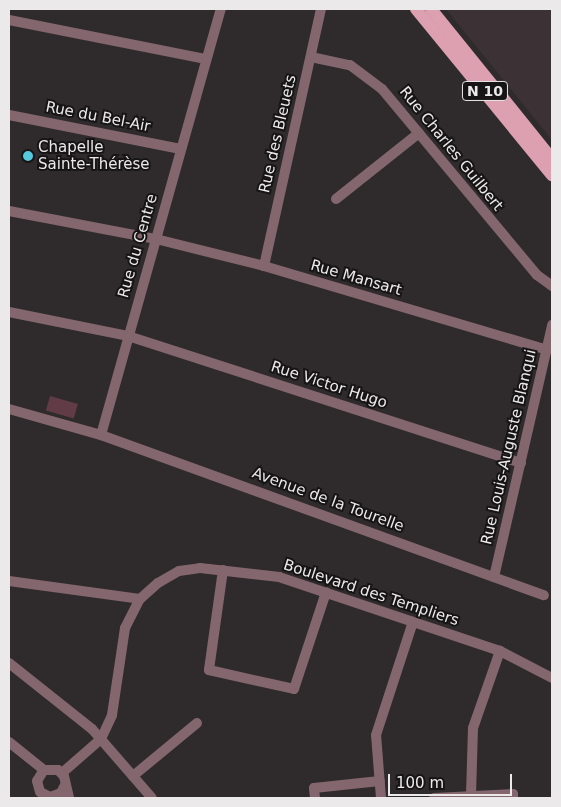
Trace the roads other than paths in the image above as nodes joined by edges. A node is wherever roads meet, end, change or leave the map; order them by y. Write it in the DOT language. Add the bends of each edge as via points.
graph roads {
  1 [pos="221,9"];
  2 [pos="321,9"];
  3 [pos="416,9"];
  4 [pos="431,9"];
  5 [pos="9,20"];
  6 [pos="310,56"];
  7 [pos="206,59"];
  8 [pos="9,115"];
  9 [pos="419,134"];
  10 [pos="181,149"];
  11 [pos="552,159"];
  12 [pos="552,175"];
  13 [pos="336,199"];
  14 [pos="9,211"];
  15 [pos="156,239"];
  16 [pos="264,266"];
  17 [pos="552,286"];
  18 [pos="9,312"];
  19 [pos="552,325"];
  20 [pos="128,336"];
  21 [pos="547,350"];
  22 [pos="9,409"];
  23 [pos="101,435"];
  24 [pos="521,463"];
  25 [pos="223,570"];
  26 [pos="494,576"];
  27 [pos="9,581"];
  28 [pos="326,592"];
  29 [pos="544,594"];
  30 [pos="140,598"];
  31 [pos="413,622"];
  32 [pos="500,651"];
  33 [pos="9,663"];
  34 [pos="552,678"];
  35 [pos="197,723"];
  36 [pos="101,739"];
  37 [pos="9,742"];
  38 [pos="41,773"];
  39 [pos="62,773"];
  40 [pos="133,776"];
  41 [pos="380,782"];
  42 [pos="65,785"];
  43 [pos="37,795"];
  44 [pos="471,795"];
  45 [pos="55,797"];
  46 [pos="69,798"];
  47 [pos="152,798"];
  48 [pos="315,798"];
  49 [pos="381,798"];
  50 [pos="434,798"];
  51 [pos="513,798"];
  1 -- 7 [label="street, Rue du Centre"];
  2 -- 6 [label="street, Rue des Bleuets"];
  3 -- 12 [label="main road, N 10"];
  4 -- 11 [label="main road, N 10"];
  5 -- 7 [label="street"];
  6 -- 9 [label="street, Rue Charles Guilbert" via="350,65 365,74 382,89"];
  6 -- 16 [label="street, Rue des Bleuets"];
  7 -- 10 [label="street, Rue du Centre"];
  8 -- 10 [label="street, Rue du Bel-Air"];
  9 -- 13 [label="street"];
  9 -- 17 [label="street, Rue Charles Guilbert" via="537,275"];
  10 -- 15 [label="street, Rue du Centre"];
  14 -- 15 [label="street, Rue Mansart"];
  15 -- 16 [label="street, Rue Mansart"];
  15 -- 20 [label="street, Rue du Centre"];
  16 -- 21 [label="street, Rue Mansart"];
  18 -- 20 [label="street, Rue Victor Hugo"];
  19 -- 21 [label="street, Rue Louis-Auguste Blanqui"];
  20 -- 23 [label="street, Rue du Centre"];
  20 -- 24 [label="street, Rue Victor Hugo"];
  21 -- 24 [label="street, Rue Louis-Auguste Blanqui"];
  22 -- 23 [label="street, Avenue de la Tourelle"];
  23 -- 26 [label="street, Avenue de la Tourelle"];
  24 -- 26 [label="street, Rue Louis-Auguste Blanqui"];
  25 -- 28 [label="street, Boulevard des Templiers" via="279,577"];
  25 -- 28 [label="street" via="210,670 294,689"];
  25 -- 30 [label="street, Boulevard des Templiers" via="200,568 180,571"];
  26 -- 29 [label="street, Avenue de la Tourelle"];
  27 -- 30 [label="street"];
  28 -- 31 [label="street, Boulevard des Templiers"];
  30 -- 36 [label="street, Boulevard des Templiers" via="125,628 112,716"];
  31 -- 32 [label="street, Boulevard des Templiers"];
  31 -- 41 [label="street" via="376,735"];
  32 -- 34 [label="street, Boulevard des Templiers"];
  32 -- 44 [label="street" via="474,728"];
  33 -- 36 [label="street"];
  35 -- 40 [label="street"];
  36 -- 39 [label="street, Boulevard des Templiers"];
  36 -- 40 [label="street"];
  37 -- 38 [label="street" via="24,753"];
  38 -- 39 [label="street" via="53,768"];
  38 -- 43 [label="street"];
  39 -- 42 [label="street"];
  40 -- 47 [label="street"];
  41 -- 48 [label="street" via="314,788"];
  41 -- 49 [label="street"];
  42 -- 45 [label="street"];
  42 -- 46 [label="street"];
  43 -- 45 [label="street"];
  44 -- 50 [label="street"];
  44 -- 51 [label="street" via="513,794"];
}
